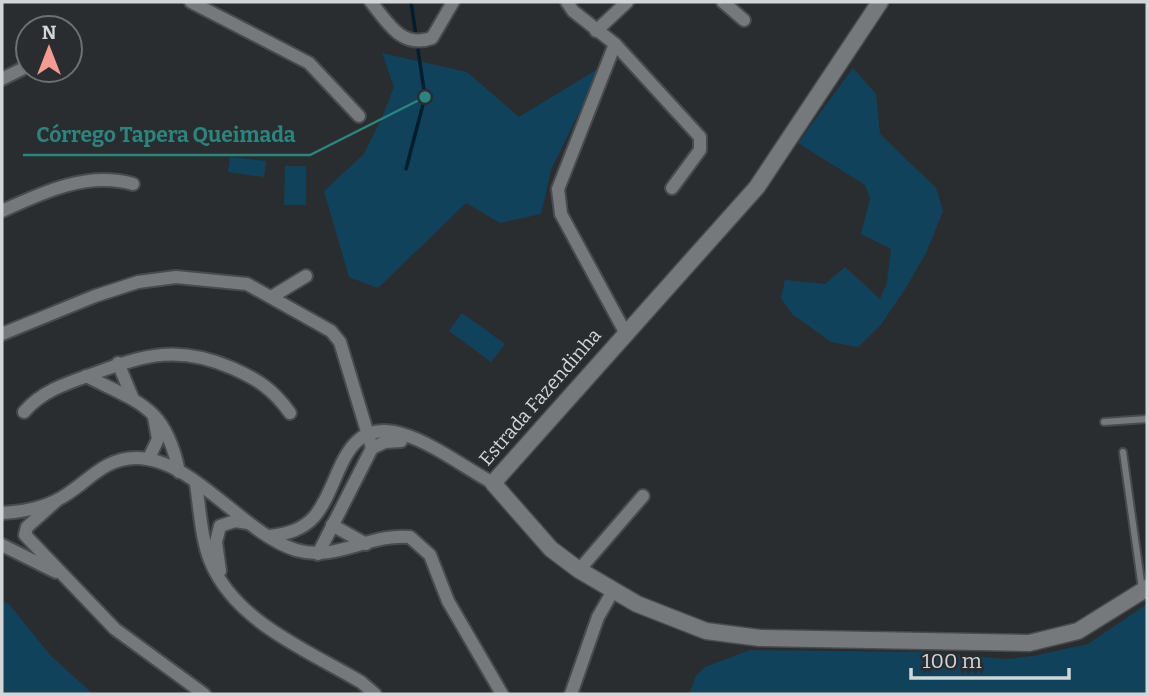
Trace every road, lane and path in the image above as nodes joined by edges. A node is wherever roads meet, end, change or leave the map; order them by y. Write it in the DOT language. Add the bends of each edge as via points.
graph roads {
  1 [pos="191,2"];
  2 [pos="371,2"];
  3 [pos="453,2"];
  4 [pos="567,2"];
  5 [pos="627,2"];
  6 [pos="723,2"];
  7 [pos="880,2"];
  8 [pos="744,20"];
  9 [pos="596,31"];
  10 [pos="615,44"];
  11 [pos="359,116"];
  12 [pos="133,184"];
  13 [pos="672,188"];
  14 [pos="2,213"];
  15 [pos="306,276"];
  16 [pos="273,296"];
  17 [pos="625,332"];
  18 [pos="2,334"];
  19 [pos="118,363"];
  20 [pos="86,376"];
  21 [pos="134,399"];
  22 [pos="24,412"];
  23 [pos="290,412"];
  24 [pos="153,413"];
  25 [pos="1147,419"];
  26 [pos="1104,422"];
  27 [pos="367,435"];
  28 [pos="418,441"];
  29 [pos="372,448"];
  30 [pos="1123,452"];
  31 [pos="347,453"];
  32 [pos="149,458"];
  33 [pos="363,463"];
  34 [pos="179,472"];
  35 [pos="196,484"];
  36 [pos="493,484"];
  37 [pos="643,496"];
  38 [pos="58,500"];
  39 [pos="322,505"];
  40 [pos="16,512"];
  41 [pos="2,513"];
  42 [pos="313,518"];
  43 [pos="334,519"];
  44 [pos="248,523"];
  45 [pos="26,531"];
  46 [pos="270,537"];
  47 [pos="366,544"];
  48 [pos="2,545"];
  49 [pos="312,553"];
  50 [pos="579,570"];
  51 [pos="63,575"];
  52 [pos="224,585"];
  53 [pos="1145,589"];
  54 [pos="613,591"];
  55 [pos="204,694"];
  56 [pos="375,694"];
  57 [pos="502,694"];
  58 [pos="571,694"];
  1 -- 11 [label="street" via="309,63"];
  2 -- 3 [label="street" via="394,31 419,43 432,38"];
  4 -- 9 [label="street"];
  5 -- 9 [label="street"];
  6 -- 8 [label="street"];
  7 -- 17 [label="street, Estrada Fazendinha" via="757,187"];
  9 -- 10 [label="street"];
  10 -- 13 [label="street" via="700,137 700,150"];
  10 -- 17 [label="street" via="563,174 558,202"];
  12 -- 14 [label="street" via="94,179 37,196"];
  15 -- 16 [label="street"];
  16 -- 18 [label="street" via="247,284 222,281 176,277 138,282"];
  16 -- 27 [label="street" via="331,331 340,342"];
  17 -- 36 [label="street, Estrada Fazendinha"];
  19 -- 20 [label="street"];
  19 -- 21 [label="street"];
  19 -- 23 [label="street" via="184,353 211,359 260,381"];
  20 -- 21 [label="street"];
  20 -- 22 [label="street" via="48,392"];
  21 -- 24 [label="street"];
  24 -- 32 [label="street" via="158,439"];
  24 -- 34 [label="street" via="169,432"];
  25 -- 26 [label="lane"];
  27 -- 28 [label="street" via="396,433"];
  27 -- 29 [label="street"];
  27 -- 31 [label="street" via="356,440"];
  28 -- 29 [label="street" via="390,441"];
  28 -- 36 [label="street"];
  29 -- 33 [label="street"];
  30 -- 53 [label="lane"];
  31 -- 33 [label="street"];
  31 -- 39 [label="street"];
  32 -- 34 [label="street"];
  32 -- 38 [label="street" via="102,466"];
  33 -- 43 [label="street"];
  34 -- 35 [label="street"];
  35 -- 44 [label="street"];
  35 -- 52 [label="street" via="207,550"];
  36 -- 50 [label="street, Estrada Fazendinha" via="551,548"];
  37 -- 50 [label="street"];
  38 -- 40 [label="street"];
  38 -- 45 [label="street"];
  39 -- 42 [label="street"];
  39 -- 43 [label="street"];
  40 -- 41 [label="street"];
  40 -- 45 [label="street" via="26,521"];
  42 -- 46 [label="street" via="289,534"];
  42 -- 49 [label="street" via="307,529"];
  43 -- 47 [label="street"];
  43 -- 49 [label="street"];
  44 -- 46 [label="street"];
  44 -- 52 [label="street" via="228,523 216,533"];
  45 -- 48 [label="street"];
  45 -- 51 [label="street"];
  46 -- 49 [label="street"];
  47 -- 49 [label="street" via="340,553"];
  47 -- 57 [label="street" via="400,536 422,545 461,626"];
  48 -- 51 [label="street"];
  50 -- 54 [label="street, Estrada Fazendinha"];
  51 -- 55 [label="street" via="115,629"];
  52 -- 56 [label="street" via="248,614"];
  53 -- 54 [label="street, Estrada Fazendinha" via="1078,631 1016,644 760,638 720,633 669,618"];
  54 -- 58 [label="street" via="598,617"];
}
